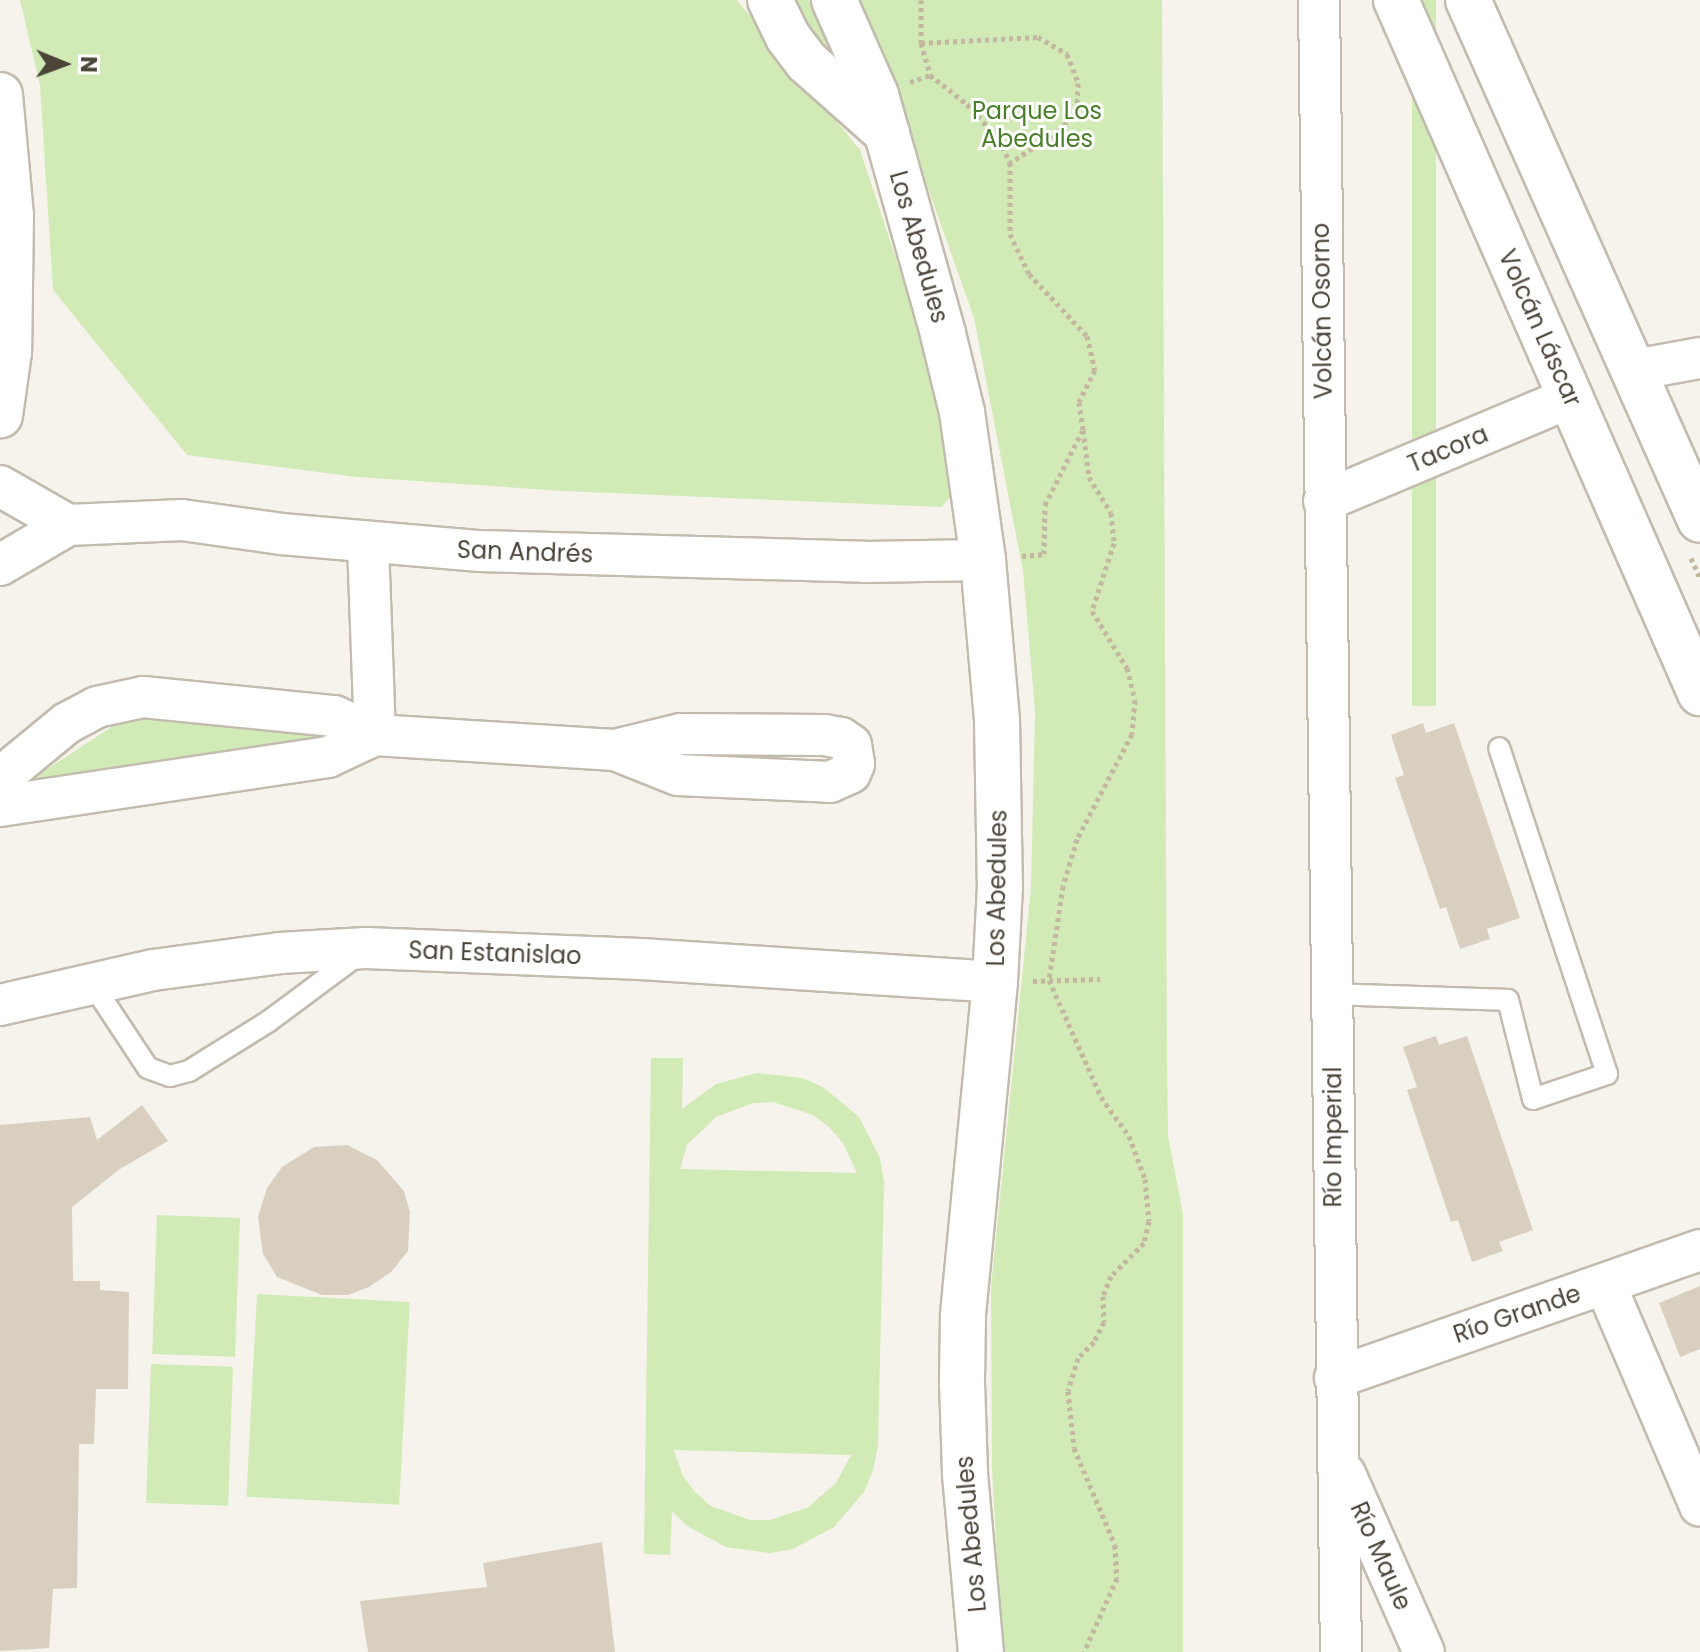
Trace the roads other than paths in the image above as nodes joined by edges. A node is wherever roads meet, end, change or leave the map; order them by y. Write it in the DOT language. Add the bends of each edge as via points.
graph roads {
  1 [pos="770,0"];
  2 [pos="834,0"];
  3 [pos="1319,0"];
  4 [pos="1396,0"];
  5 [pos="1468,0"];
  6 [pos="0,95"];
  7 [pos="887,133"];
  8 [pos="1700,358"];
  9 [pos="1634,370"];
  10 [pos="1571,397"];
  11 [pos="0,415"];
  12 [pos="0,486"];
  13 [pos="1324,501"];
  14 [pos="1700,520"];
  15 [pos="68,525"];
  16 [pos="368,543"];
  17 [pos="983,560"];
  18 [pos="0,565"];
  19 [pos="1326,622"];
  20 [pos="1692,675"];
  21 [pos="375,735"];
  22 [pos="1499,748"];
  23 [pos="615,750"];
  24 [pos="0,778"];
  25 [pos="0,806"];
  26 [pos="366,948"];
  27 [pos="91,982"];
  28 [pos="995,982"];
  29 [pos="1331,994"];
  30 [pos="0,1005"];
  31 [pos="1700,1250"];
  32 [pos="1605,1284"];
  33 [pos="1335,1378"];
  34 [pos="1338,1459"];
  35 [pos="1700,1506"];
  36 [pos="981,1652"];
  37 [pos="1341,1652"];
  38 [pos="1424,1652"];
  1 -- 7 [label="street" via="807,62"];
  2 -- 7 [label="street, Los Abedules"];
  3 -- 13 [label="street, Volcán Osorno"];
  4 -- 10 [label="street, Volcán Láscar"];
  5 -- 9 [label="street"];
  6 -- 11 [label="street" via="11,231 9,352"];
  7 -- 17 [label="street, Los Abedules" via="962,412"];
  8 -- 9 [label="street"];
  9 -- 14 [label="street"];
  10 -- 13 [label="street, Tacora"];
  10 -- 20 [label="street, Volcán Láscar"];
  12 -- 15 [label="street"];
  13 -- 19 [label="street, Volcán Osorno"];
  15 -- 16 [label="street, San Andrés" via="182,520"];
  15 -- 18 [label="street, San Andrés"];
  16 -- 17 [label="street, San Andrés" via="631,556"];
  16 -- 21 [label="street"];
  17 -- 28 [label="street, Los Abedules" via="997,720 1000,886"];
  19 -- 29 [label="street, Río Imperial"];
  21 -- 23 [label="street"];
  21 -- 24 [label="street" via="334,716 122,699 67,723"];
  21 -- 25 [label="street" via="328,757"];
  22 -- 29 [label="lane" via="1607,1074 1533,1099 1508,1000"];
  23 -- 23 [label="street" via="678,775 830,782 850,773 854,764 851,745 824,735 681,734"];
  26 -- 27 [label="street, San Estanislao" via="216,960"];
  26 -- 27 [label="lane" via="269,1021 189,1071 170,1076 148,1068"];
  26 -- 28 [label="street, San Estanislao"];
  27 -- 30 [label="street, San Estanislao"];
  28 -- 36 [label="street, Los Abedules" via="962,1329 965,1474"];
  29 -- 33 [label="street, Río Imperial"];
  31 -- 32 [label="street, Río Grande"];
  32 -- 33 [label="street, Río Grande"];
  32 -- 35 [label="street"];
  33 -- 34 [label="street, Río Imperial"];
  34 -- 37 [label="street, Río Imperial"];
  34 -- 38 [label="street, Río Maule"];
}
